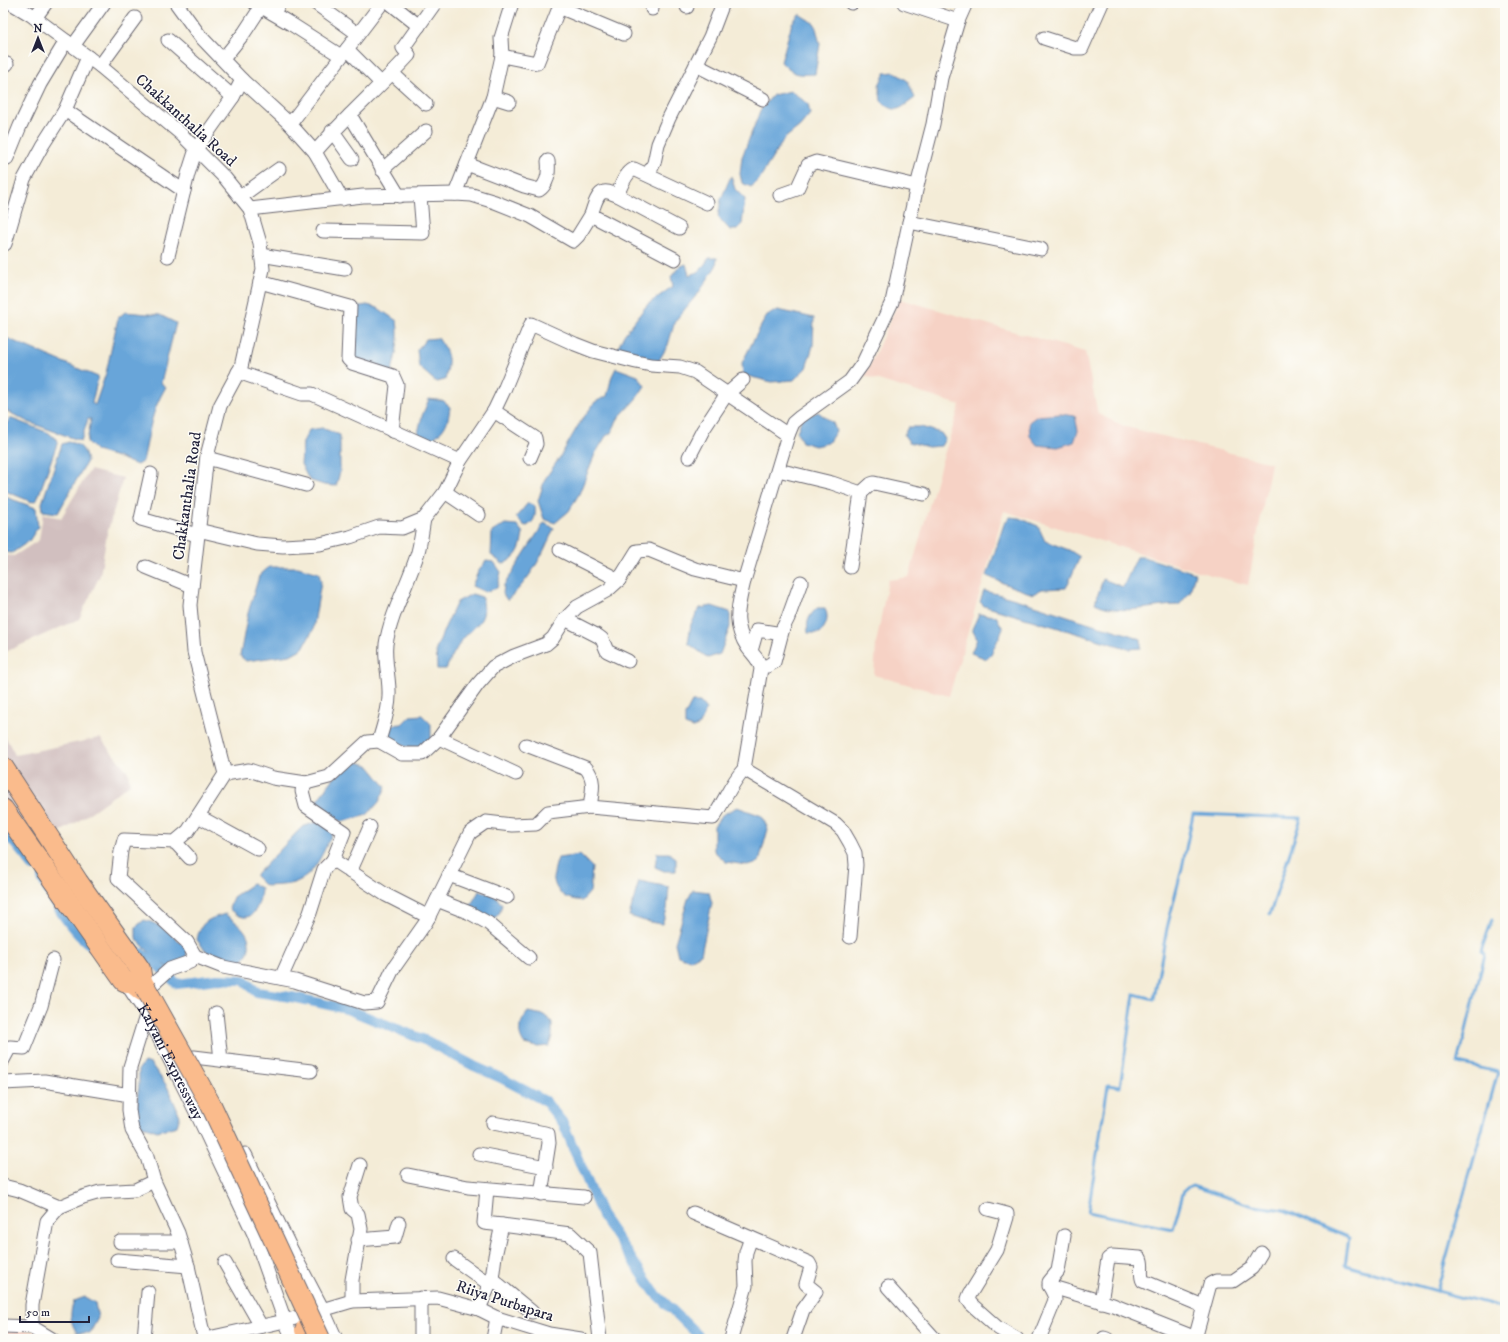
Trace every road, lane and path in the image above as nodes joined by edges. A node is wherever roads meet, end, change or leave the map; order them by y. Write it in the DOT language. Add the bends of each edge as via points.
graph roads {
  1 [pos="11,3"];
  2 [pos="46,3"];
  3 [pos="104,3"];
  4 [pos="176,3"];
  5 [pos="315,3"];
  6 [pos="382,3"];
  7 [pos="390,3"];
  8 [pos="435,3"];
  9 [pos="512,3"];
  10 [pos="723,3"];
  11 [pos="904,3"];
  12 [pos="966,3"];
  13 [pos="1102,3"];
  14 [pos="258,5"];
  15 [pos="560,5"];
  16 [pos="276,8"];
  17 [pos="35,18"];
  18 [pos="134,18"];
  19 [pos="958,21"];
  20 [pos="419,26"];
  21 [pos="358,34"];
  22 [pos="624,34"];
  23 [pos="1044,38"];
  24 [pos="168,40"];
  25 [pos="69,44"];
  26 [pos="344,52"];
  27 [pos="502,56"];
  28 [pos="88,58"];
  29 [pos="223,60"];
  30 [pos="696,65"];
  31 [pos="100,66"];
  32 [pos="392,73"];
  33 [pos="242,80"];
  34 [pos="381,83"];
  35 [pos="233,96"];
  36 [pos="493,97"];
  37 [pos="763,99"];
  38 [pos="509,102"];
  39 [pos="426,104"];
  40 [pos="65,110"];
  41 [pos="350,115"];
  42 [pos="290,124"];
  43 [pos="332,131"];
  44 [pos="426,131"];
  45 [pos="196,149"];
  46 [pos="315,152"];
  47 [pos="7,158"];
  48 [pos="352,158"];
  49 [pos="548,161"];
  50 [pos="467,164"];
  51 [pos="279,169"];
  52 [pos="382,170"];
  53 [pos="648,175"];
  54 [pos="917,186"];
  55 [pos="184,191"];
  56 [pos="455,194"];
  57 [pos="617,195"];
  58 [pos="780,195"];
  59 [pos="399,196"];
  60 [pos="420,196"];
  61 [pos="240,197"];
  62 [pos="342,199"];
  63 [pos="707,203"];
  64 [pos="250,210"];
  65 [pos="591,215"];
  66 [pos="909,222"];
  67 [pos="679,228"];
  68 [pos="323,231"];
  69 [pos="5,244"];
  70 [pos="1041,249"];
  71 [pos="261,255"];
  72 [pos="168,256"];
  73 [pos="675,259"];
  74 [pos="345,270"];
  75 [pos="260,282"];
  76 [pos="238,372"];
  77 [pos="743,380"];
  78 [pos="726,395"];
  79 [pos="494,411"];
  80 [pos="392,432"];
  81 [pos="788,435"];
  82 [pos="689,457"];
  83 [pos="207,458"];
  84 [pos="530,458"];
  85 [pos="460,461"];
  86 [pos="778,470"];
  87 [pos="151,474"];
  88 [pos="306,485"];
  89 [pos="445,492"];
  90 [pos="861,493"];
  91 [pos="924,494"];
  92 [pos="480,516"];
  93 [pos="424,519"];
  94 [pos="197,532"];
  95 [pos="560,550"];
  96 [pos="146,567"];
  97 [pos="850,567"];
  98 [pos="619,580"];
  99 [pos="744,581"];
  100 [pos="801,582"];
  101 [pos="192,586"];
  102 [pos="565,619"];
  103 [pos="783,628"];
  104 [pos="751,651"];
  105 [pos="628,661"];
  106 [pos="761,666"];
  107 [pos="439,738"];
  108 [pos="379,740"];
  109 [pos="526,745"];
  110 [pos="3,767"];
  111 [pos="744,769"];
  112 [pos="225,774"];
  113 [pos="516,774"];
  114 [pos="306,783"];
  115 [pos="590,807"];
  116 [pos="3,809"];
  117 [pos="198,816"];
  118 [pos="370,828"];
  119 [pos="175,842"];
  120 [pos="258,849"];
  121 [pos="190,858"];
  122 [pos="333,860"];
  123 [pos="350,872"];
  124 [pos="449,875"];
  125 [pos="507,896"];
  126 [pos="437,900"];
  127 [pos="429,917"];
  128 [pos="850,937"];
  129 [pos="195,956"];
  130 [pos="530,958"];
  131 [pos="53,960"];
  132 [pos="281,978"];
  133 [pos="124,981"];
  134 [pos="145,983"];
  135 [pos="216,1013"];
  136 [pos="148,1016"];
  137 [pos="194,1057"];
  138 [pos="3,1060"];
  139 [pos="220,1060"];
  140 [pos="311,1071"];
  141 [pos="3,1083"];
  142 [pos="130,1095"];
  143 [pos="493,1123"];
  144 [pos="479,1154"];
  145 [pos="360,1165"];
  146 [pos="546,1167"];
  147 [pos="408,1175"];
  148 [pos="154,1181"];
  149 [pos="3,1186"];
  150 [pos="487,1189"];
  151 [pos="541,1194"];
  152 [pos="584,1198"];
  153 [pos="59,1207"];
  154 [pos="988,1209"];
  155 [pos="693,1213"];
  156 [pos="399,1223"];
  157 [pos="502,1226"];
  158 [pos="1064,1236"];
  159 [pos="750,1238"];
  160 [pos="358,1240"];
  161 [pos="120,1242"];
  162 [pos="181,1242"];
  163 [pos="1261,1253"];
  164 [pos="454,1259"];
  165 [pos="117,1260"];
  166 [pos="225,1263"];
  167 [pos="188,1266"];
  168 [pos="490,1282"];
  169 [pos="1049,1286"];
  170 [pos="888,1287"];
  171 [pos="148,1292"];
  172 [pos="421,1298"];
  173 [pos="352,1301"];
  174 [pos="1101,1302"];
  175 [pos="1203,1306"];
  176 [pos="479,1309"];
  177 [pos="323,1310"];
  178 [pos="532,1312"];
  179 [pos="497,1318"];
  180 [pos="290,1319"];
  181 [pos="3,1326"];
  182 [pos="261,1326"];
  183 [pos="32,1327"];
  184 [pos="566,1338"];
  185 [pos="52,1339"];
  186 [pos="144,1339"];
  187 [pos="206,1339"];
  188 [pos="211,1339"];
  189 [pos="293,1339"];
  190 [pos="309,1339"];
  191 [pos="320,1339"];
  192 [pos="336,1339"];
  193 [pos="421,1339"];
  194 [pos="493,1339"];
  195 [pos="581,1339"];
  196 [pos="600,1339"];
  197 [pos="731,1339"];
  198 [pos="793,1339"];
  199 [pos="934,1339"];
  200 [pos="1017,1339"];
  201 [pos="1039,1339"];
  202 [pos="1196,1339"];
  1 -- 17 [label="street, Chakkanthalia Road"];
  2 -- 17 [label="street"];
  3 -- 25 [label="street"];
  4 -- 29 [label="street" via="200,36"];
  5 -- 21 [label="street"];
  6 -- 21 [label="street"];
  7 -- 20 [label="street"];
  8 -- 20 [label="street"];
  9 -- 27 [label="street" via="501,38"];
  10 -- 30 [label="street"];
  11 -- 19 [label="street"];
  12 -- 19 [label="street"];
  13 -- 23 [label="street" via="1082,48"];
  14 -- 16 [label="street"];
  14 -- 29 [label="street" via="244,33"];
  15 -- 22 [label="street"];
  15 -- 27 [label="street" via="537,64"];
  16 -- 26 [label="street"];
  17 -- 25 [label="street, Chakkanthalia Road"];
  18 -- 31 [label="street"];
  19 -- 54 [label="street"];
  20 -- 32 [label="street" via="402,48 409,55"];
  21 -- 26 [label="street"];
  24 -- 35 [label="street"];
  25 -- 28 [label="street, Chakkanthalia Road"];
  25 -- 47 [label="street" via="40,84"];
  26 -- 34 [label="street"];
  26 -- 42 [label="street"];
  27 -- 36 [label="street"];
  28 -- 31 [label="street, Chakkanthalia Road"];
  28 -- 40 [label="street"];
  29 -- 33 [label="street"];
  30 -- 37 [label="street"];
  30 -- 53 [label="street" via="669,118"];
  31 -- 45 [label="street, Chakkanthalia Road"];
  32 -- 34 [label="street"];
  32 -- 39 [label="street"];
  33 -- 35 [label="street"];
  33 -- 42 [label="street"];
  34 -- 41 [label="street"];
  35 -- 45 [label="street"];
  36 -- 38 [label="street"];
  36 -- 50 [label="street"];
  40 -- 55 [label="street"];
  40 -- 69 [label="street" via="24,180"];
  41 -- 43 [label="street"];
  41 -- 52 [label="street"];
  42 -- 46 [label="street"];
  43 -- 46 [label="street"];
  43 -- 48 [label="street"];
  44 -- 52 [label="street"];
  45 -- 55 [label="street"];
  45 -- 61 [label="street, Chakkanthalia Road"];
  46 -- 62 [label="street"];
  49 -- 50 [label="street" via="547,176 539,190"];
  50 -- 56 [label="street"];
  51 -- 61 [label="street"];
  52 -- 59 [label="street"];
  53 -- 57 [label="street" via="636,169 632,170"];
  53 -- 63 [label="street"];
  54 -- 58 [label="street" via="816,162 808,165 797,189"];
  54 -- 66 [label="street"];
  55 -- 72 [label="street"];
  56 -- 60 [label="street"];
  56 -- 65 [label="street" via="472,195 495,202 530,216 574,241"];
  57 -- 65 [label="street" via="608,192 600,194"];
  57 -- 67 [label="street"];
  59 -- 60 [label="street"];
  59 -- 62 [label="street"];
  60 -- 68 [label="street" via="423,233"];
  61 -- 64 [label="street, Chakkanthalia Road"];
  62 -- 64 [label="street"];
  64 -- 71 [label="street, Chakkanthalia Road"];
  65 -- 73 [label="street"];
  66 -- 70 [label="street"];
  66 -- 81 [label="street" via="892,302 863,363 845,386 808,409 793,424"];
  71 -- 74 [label="street"];
  71 -- 75 [label="street, Chakkanthalia Road" via="263,269"];
  75 -- 76 [label="street, Chakkanthalia Road"];
  75 -- 80 [label="street" via="350,307 348,359 352,363 396,379"];
  76 -- 80 [label="street" via="302,394 312,394"];
  76 -- 83 [label="street, Chakkanthalia Road" via="220,406"];
  77 -- 78 [label="street"];
  78 -- 79 [label="street" via="695,372 680,367 636,362 593,351 531,324"];
  78 -- 81 [label="street"];
  78 -- 82 [label="street" via="702,430"];
  79 -- 84 [label="street" via="537,440"];
  79 -- 85 [label="street"];
  80 -- 85 [label="street"];
  81 -- 86 [label="street"];
  83 -- 88 [label="street"];
  83 -- 94 [label="street, Chakkanthalia Road"];
  85 -- 89 [label="street"];
  86 -- 90 [label="street"];
  86 -- 99 [label="street"];
  87 -- 94 [label="street" via="141,519"];
  89 -- 92 [label="street"];
  89 -- 93 [label="street"];
  90 -- 91 [label="street" via="874,483"];
  90 -- 97 [label="street"];
  93 -- 94 [label="street" via="402,528 379,527 320,544 257,544"];
  93 -- 108 [label="street" via="418,551 391,623 386,644 389,697"];
  94 -- 101 [label="street, Chakkanthalia Road"];
  95 -- 98 [label="street"];
  96 -- 101 [label="street"];
  98 -- 99 [label="street" via="634,554 642,549 695,569"];
  98 -- 102 [label="street" via="608,590 577,607"];
  99 -- 104 [label="street" via="738,608 738,622 739,632"];
  100 -- 103 [label="street"];
  101 -- 112 [label="street, Chakkanthalia Road" via="190,605 194,652"];
  102 -- 105 [label="street" via="598,636 607,651"];
  102 -- 107 [label="street" via="546,644 493,667"];
  103 -- 104 [label="street" via="781,632 776,633 757,630"];
  103 -- 106 [label="street" via="774,662"];
  104 -- 106 [label="street"];
  106 -- 111 [label="street"];
  107 -- 108 [label="street" via="422,754 402,754"];
  107 -- 113 [label="street"];
  108 -- 114 [label="street" via="367,742 329,777"];
  109 -- 115 [label="street" via="586,768 593,779"];
  110 -- 134 [label="highway, Kalyani Expressway" via="78,882 125,948"];
  111 -- 115 [label="street" via="737,776 713,818"];
  111 -- 128 [label="street" via="828,818 843,831 855,854 856,865"];
  112 -- 114 [label="street" via="249,770 273,778"];
  112 -- 117 [label="street"];
  114 -- 122 [label="street" via="302,791 306,806 344,832"];
  115 -- 124 [label="street" via="548,812 536,824 486,822 470,833"];
  116 -- 133 [label="highway, Kalyani Expressway"];
  117 -- 119 [label="street" via="188,831"];
  117 -- 120 [label="street"];
  118 -- 123 [label="street"];
  119 -- 121 [label="street"];
  119 -- 129 [label="street" via="124,840 118,878 188,942"];
  122 -- 123 [label="street"];
  122 -- 132 [label="street" via="324,869 310,913"];
  123 -- 127 [label="street" via="386,895"];
  124 -- 125 [label="street"];
  124 -- 126 [label="street"];
  126 -- 127 [label="street"];
  126 -- 130 [label="street" via="488,923"];
  127 -- 132 [label="street" via="394,969 377,1002 364,1003"];
  129 -- 132 [label="street" via="222,967"];
  129 -- 134 [label="street" via="190,962"];
  131 -- 138 [label="street" via="40,1006 24,1048 10,1047"];
  133 -- 134 [label="highway"];
  133 -- 136 [label="street, Kalyani Expressway"];
  134 -- 137 [label="street, Kalyani Expressway"];
  134 -- 190 [label="highway, Kalyani Expressway" via="256,1215"];
  134 -- 191 [label="highway, Kalyani Expressway, bridge" via="211,1105"];
  135 -- 139 [label="street"];
  136 -- 142 [label="street" via="130,1067"];
  136 -- 180 [label="street, Kalyani Expressway" via="254,1234"];
  137 -- 139 [label="street"];
  137 -- 177 [label="street, Kalyani Expressway"];
  139 -- 140 [label="street"];
  141 -- 142 [label="street" via="44,1081"];
  142 -- 148 [label="street" via="132,1130 147,1157"];
  143 -- 146 [label="street" via="548,1134 550,1138"];
  144 -- 146 [label="street"];
  145 -- 160 [label="street" via="350,1198 352,1209 358,1214 361,1228"];
  146 -- 151 [label="street"];
  147 -- 150 [label="street"];
  148 -- 153 [label="street" via="134,1190 100,1192"];
  148 -- 162 [label="street"];
  149 -- 153 [label="street"];
  150 -- 151 [label="street"];
  150 -- 157 [label="street" via="484,1223"];
  151 -- 152 [label="street"];
  153 -- 183 [label="street" via="47,1222 32,1305"];
  154 -- 200 [label="street" via="1007,1214 1007,1217 997,1250 968,1299 998,1328"];
  155 -- 159 [label="street"];
  156 -- 160 [label="street" via="395,1237"];
  157 -- 168 [label="street"];
  157 -- 196 [label="street" via="570,1234 590,1253"];
  158 -- 169 [label="street" via="1058,1271 1049,1280"];
  159 -- 197 [label="street" via="745,1261 746,1286"];
  159 -- 198 [label="street" via="811,1265 806,1284 816,1292 803,1310"];
  160 -- 173 [label="street" via="352,1280"];
  161 -- 162 [label="street"];
  162 -- 167 [label="street"];
  163 -- 175 [label="street" via="1252,1268 1233,1281 1211,1283"];
  164 -- 168 [label="street"];
  165 -- 167 [label="street"];
  166 -- 182 [label="street"];
  167 -- 187 [label="street" via="198,1317"];
  168 -- 176 [label="street"];
  168 -- 178 [label="street"];
  169 -- 174 [label="street"];
  169 -- 201 [label="street" via="1055,1300"];
  170 -- 199 [label="street"];
  171 -- 186 [label="street"];
  172 -- 173 [label="street, Riiya Purbapara"];
  172 -- 176 [label="street, Riiya Purbapara" via="438,1298"];
  172 -- 193 [label="street"];
  173 -- 177 [label="street, Riiya Purbapara"];
  174 -- 175 [label="street" via="1108,1260 1112,1256 1140,1258 1143,1281"];
  174 -- 202 [label="street"];
  175 -- 202 [label="street"];
  176 -- 179 [label="street, Riiya Purbapara"];
  177 -- 180 [label="street, Riiya Purbapara"];
  177 -- 192 [label="street, Kalyani Expressway"];
  179 -- 184 [label="street, Riiya Purbapara"];
  179 -- 194 [label="street"];
  180 -- 182 [label="street, Riiya Purbapara"];
  180 -- 189 [label="street, Kalyani Expressway"];
  181 -- 183 [label="street"];
  182 -- 188 [label="street, Riiya Purbapara"];
  183 -- 185 [label="street"];
  184 -- 195 [label="street, Riiya Purbapara"];
}
